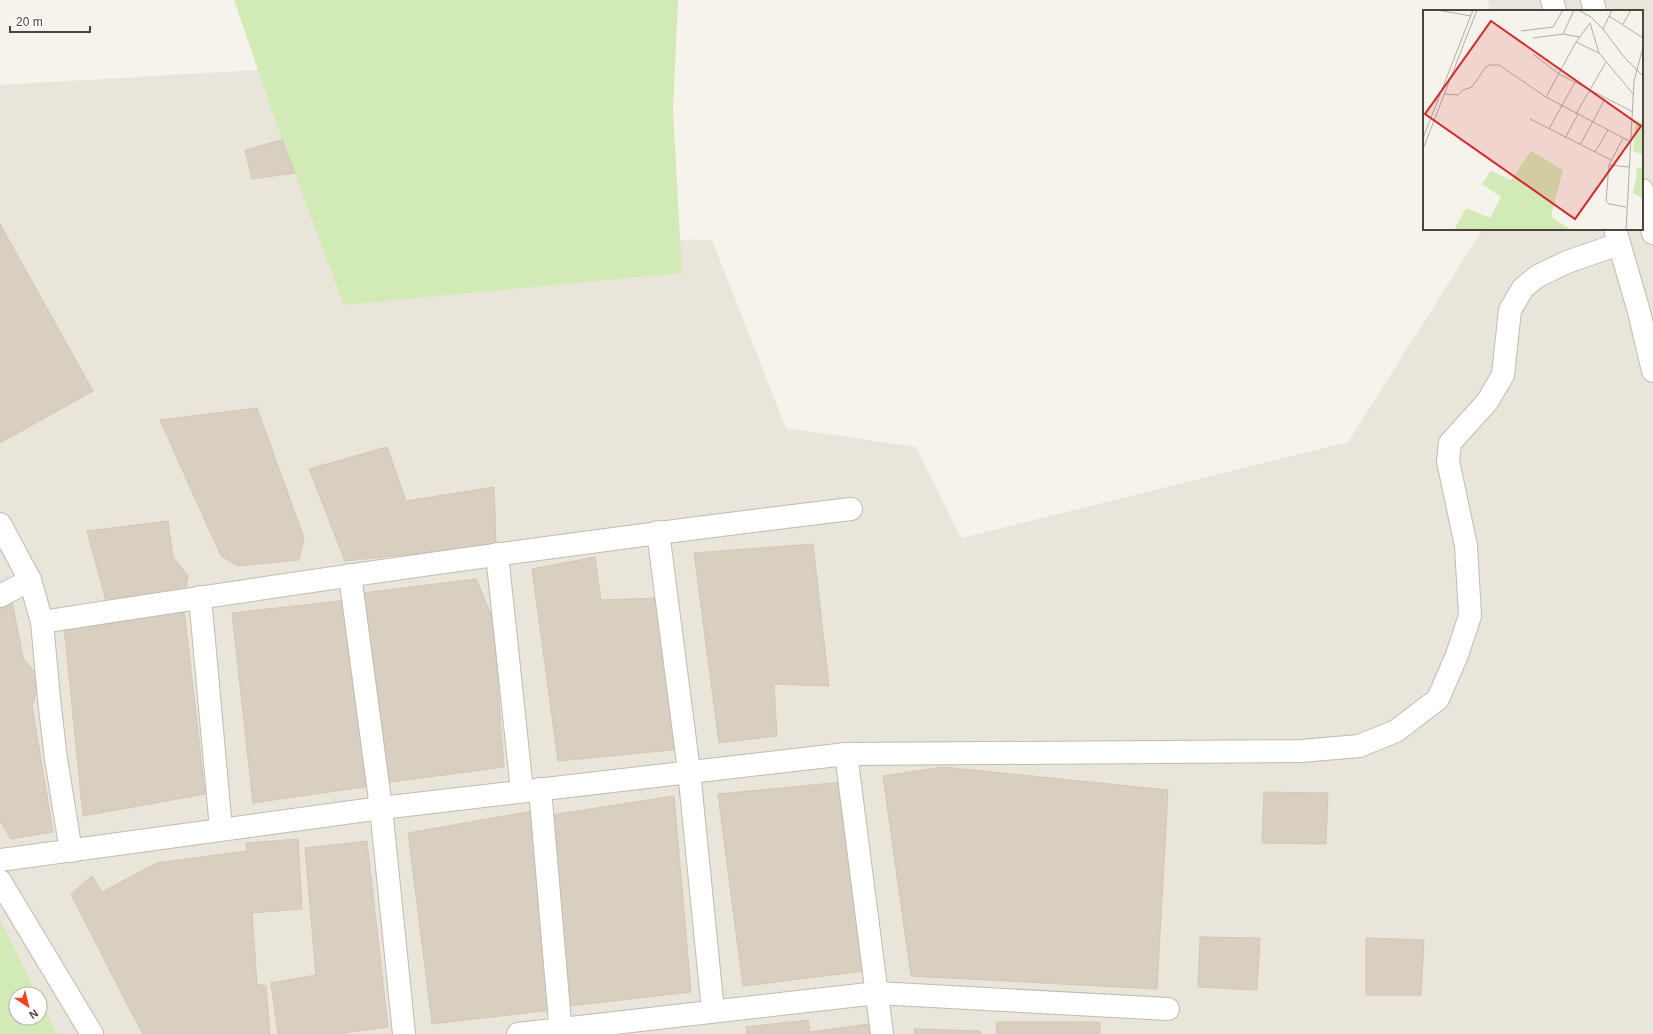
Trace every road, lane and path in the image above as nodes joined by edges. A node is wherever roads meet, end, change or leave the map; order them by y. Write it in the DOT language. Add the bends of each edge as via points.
graph roads {
  1 [pos="1552,0"];
  2 [pos="1592,0"];
  3 [pos="1555,10"];
  4 [pos="1595,10"];
  5 [pos="1643,194"];
  6 [pos="1653,233"];
  7 [pos="1617,236"];
  8 [pos="1653,371"];
  9 [pos="851,509"];
  10 [pos="0,524"];
  11 [pos="658,532"];
  12 [pos="496,554"];
  13 [pos="350,575"];
  14 [pos="30,580"];
  15 [pos="0,596"];
  16 [pos="200,597"];
  17 [pos="42,622"];
  18 [pos="846,754"];
  19 [pos="690,771"];
  20 [pos="531,790"];
  21 [pos="382,808"];
  22 [pos="221,829"];
  23 [pos="71,850"];
  24 [pos="0,860"];
  25 [pos="0,880"];
  26 [pos="876,993"];
  27 [pos="1168,1009"];
  28 [pos="713,1012"];
  29 [pos="561,1032"];
  30 [pos="92,1034"];
  31 [pos="404,1034"];
  32 [pos="518,1034"];
  33 [pos="882,1034"];
  1 -- 3 [label="street"];
  2 -- 4 [label="street"];
  5 -- 6 [label="street"];
  7 -- 8 [label="street"];
  7 -- 18 [label="street" via="1538,276 1523,288 1510,310 1503,375 1487,402 1450,443 1448,462 1466,546 1470,616 1438,699 1396,731 1359,746 1301,750"];
  9 -- 11 [label="street"];
  10 -- 14 [label="street"];
  11 -- 12 [label="street"];
  11 -- 19 [label="street"];
  12 -- 13 [label="street"];
  12 -- 20 [label="street"];
  13 -- 16 [label="street"];
  13 -- 21 [label="street"];
  14 -- 15 [label="street"];
  14 -- 17 [label="street"];
  16 -- 17 [label="street"];
  16 -- 22 [label="street"];
  17 -- 23 [label="street" via="52,722"];
  18 -- 19 [label="street"];
  18 -- 26 [label="street"];
  19 -- 20 [label="street"];
  19 -- 28 [label="street"];
  20 -- 21 [label="street"];
  20 -- 29 [label="street"];
  21 -- 22 [label="street"];
  21 -- 31 [label="street"];
  22 -- 23 [label="street"];
  23 -- 24 [label="street"];
  25 -- 30 [label="street"];
  26 -- 27 [label="street"];
  26 -- 28 [label="street"];
  26 -- 33 [label="street"];
  28 -- 29 [label="street"];
  29 -- 32 [label="street"];
}
